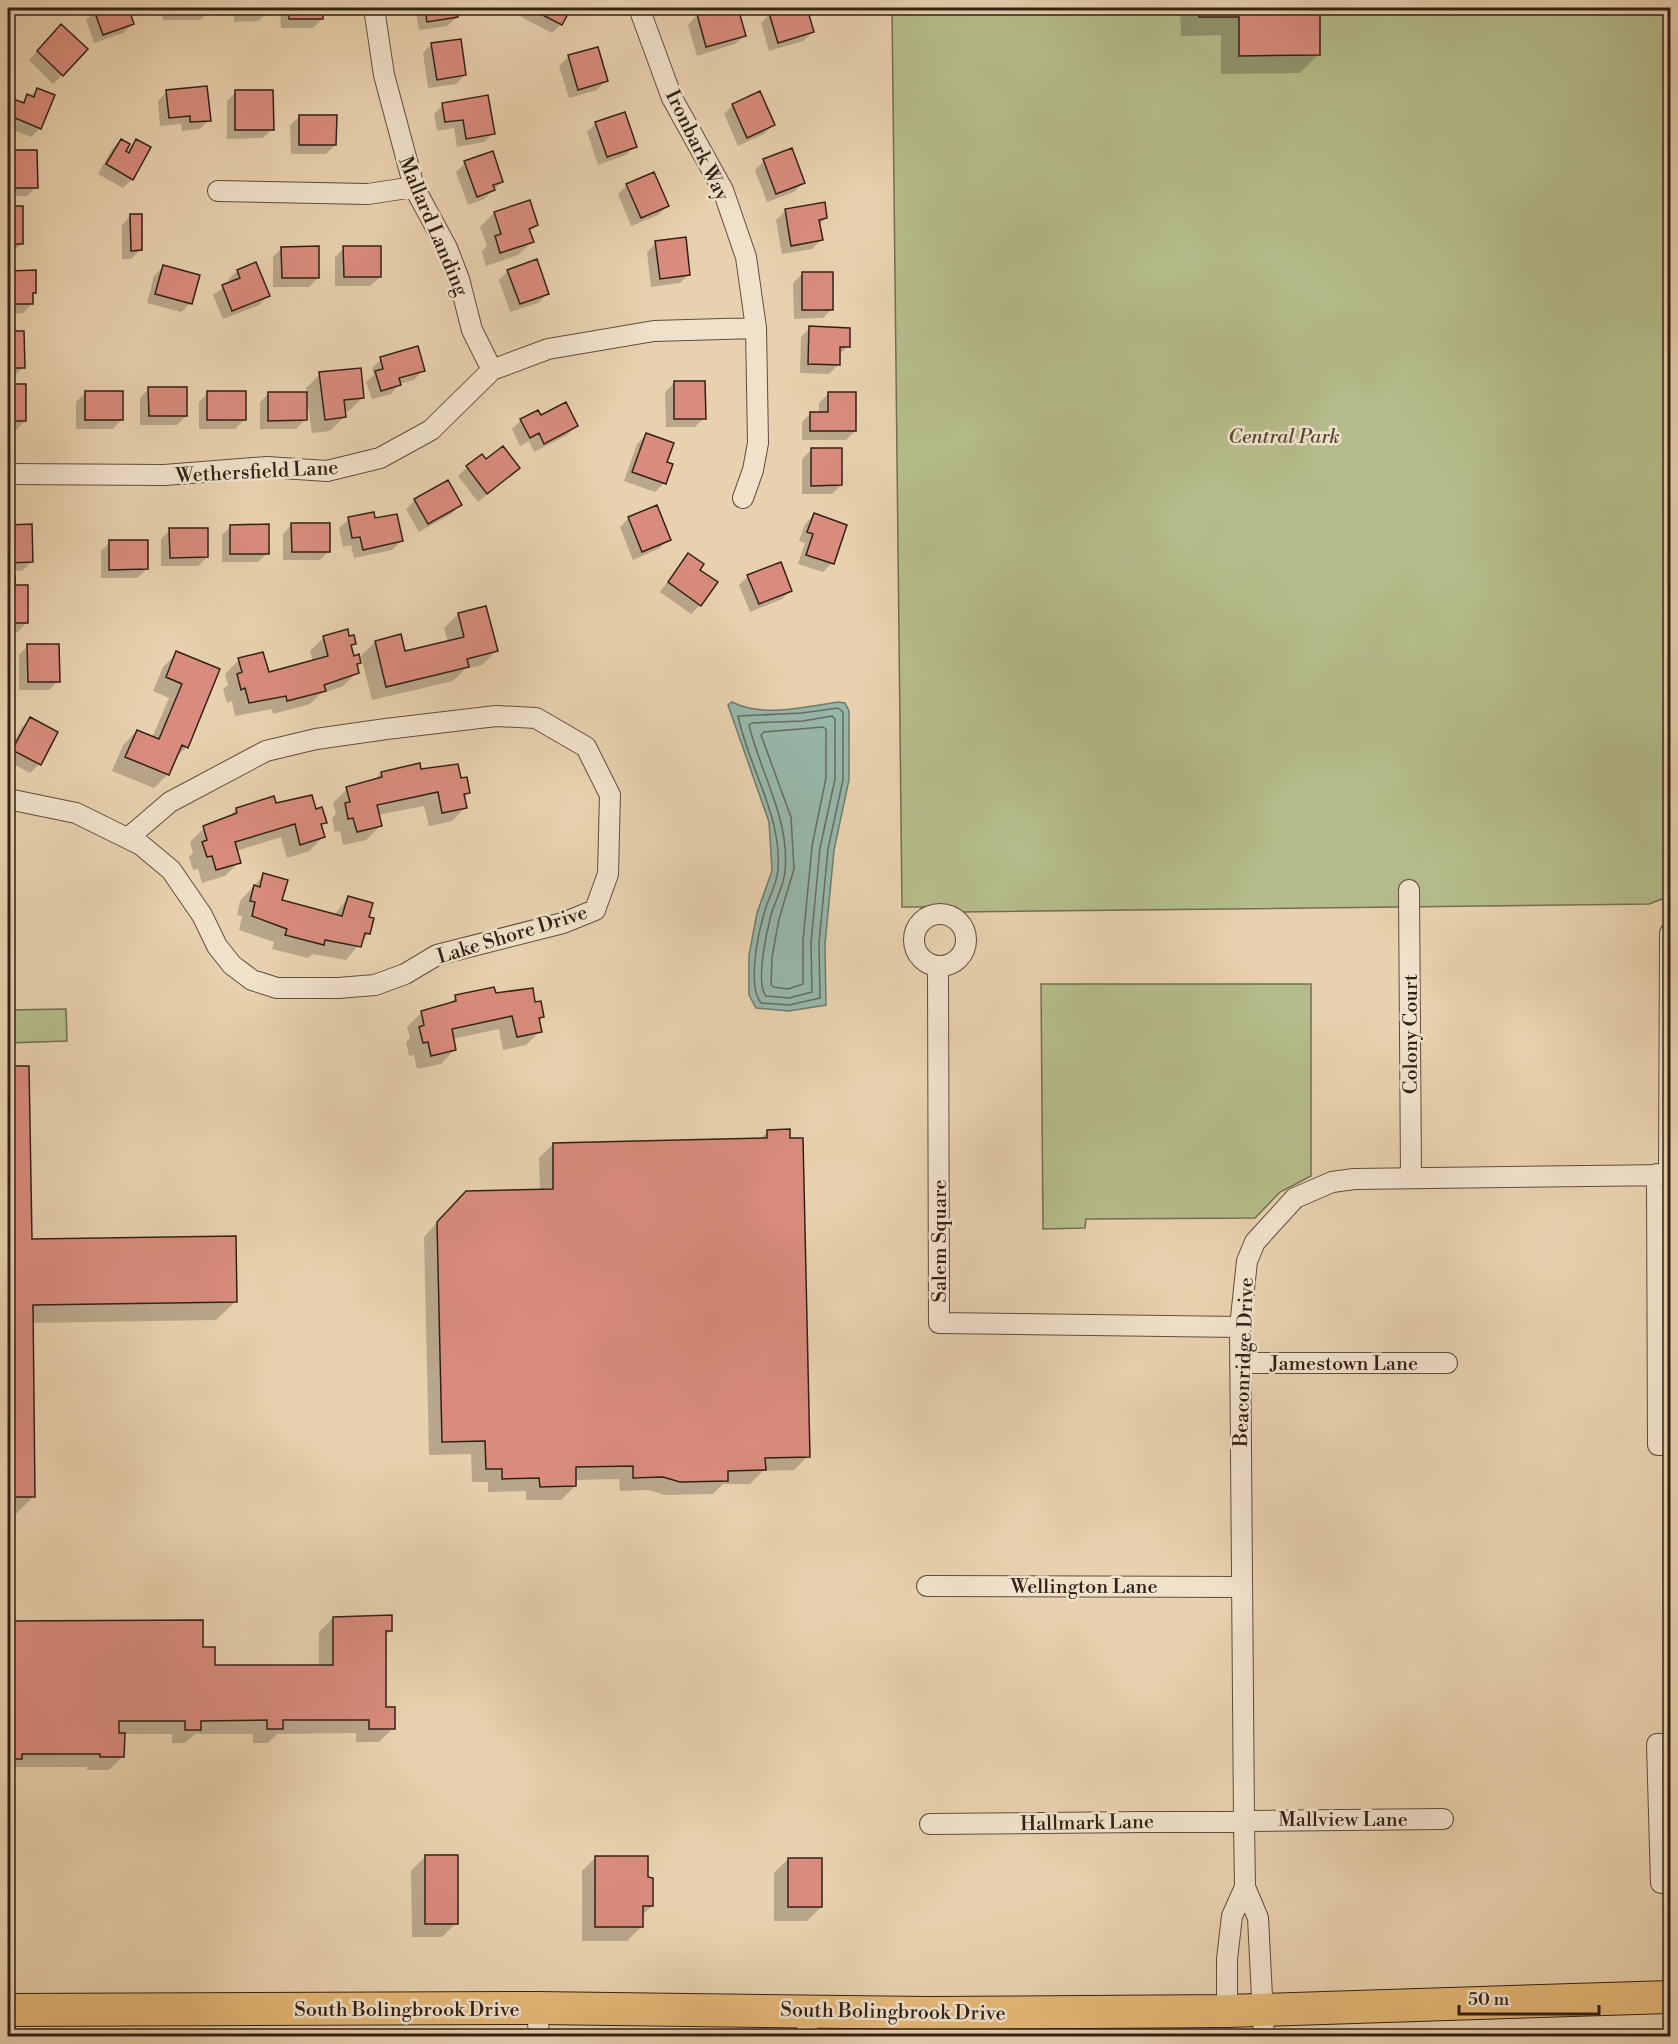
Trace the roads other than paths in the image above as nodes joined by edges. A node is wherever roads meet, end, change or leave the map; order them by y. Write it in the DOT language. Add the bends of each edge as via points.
graph roads {
  1 [pos="374,8"];
  2 [pos="639,8"];
  3 [pos="414,187"];
  4 [pos="218,191"];
  5 [pos="756,328"];
  6 [pos="492,370"];
  7 [pos="8,474"];
  8 [pos="743,498"];
  9 [pos="8,799"];
  10 [pos="128,838"];
  11 [pos="1409,890"];
  12 [pos="1671,933"];
  13 [pos="938,966"];
  14 [pos="1666,1174"];
  15 [pos="1411,1178"];
  16 [pos="1240,1327"];
  17 [pos="1240,1363"];
  18 [pos="1447,1363"];
  19 [pos="1664,1445"];
  20 [pos="927,1586"];
  21 [pos="1241,1587"];
  22 [pos="1671,1744"];
  23 [pos="1443,1819"];
  24 [pos="1244,1820"];
  25 [pos="930,1824"];
  26 [pos="1660,1883"];
  27 [pos="1245,1887"];
  28 [pos="1671,1997"];
  29 [pos="8,2010"];
  30 [pos="1227,2011"];
  31 [pos="538,2022"];
  32 [pos="808,2023"];
  33 [pos="1263,2023"];
  1 -- 3 [label="street, Mallard Landing" via="384,75"];
  2 -- 5 [label="street, Ironbark Way" via="672,98 723,190 746,257"];
  3 -- 4 [label="street" via="368,194"];
  3 -- 6 [label="street, Mallard Landing" via="447,248 472,330"];
  5 -- 6 [label="street, Wethersfield Lane" via="654,331 599,339 548,349"];
  5 -- 8 [label="street, Ironbark Way" via="758,443"];
  6 -- 7 [label="street, Wethersfield Lane" via="430,430 380,458 327,471 267,467 164,475"];
  9 -- 10 [label="street, Lake Shore Drive" via="75,813"];
  10 -- 10 [label="street, Lake Shore Drive" via="171,870 221,951 240,973 277,988 375,985 405,974 437,955 563,923 595,910 608,874 610,795 586,747 536,718 496,716 316,739 266,751 170,802"];
  11 -- 15 [label="street, Colony Court"];
  12 -- 14 [label="street"];
  13 -- 16 [label="street, Salem Square" via="939,1323"];
  14 -- 15 [label="street, Beaconridge Drive"];
  14 -- 19 [label="street"];
  15 -- 16 [label="street, Beaconridge Drive" via="1332,1182 1290,1202 1255,1242 1247,1261"];
  16 -- 17 [label="street, Beaconridge Drive"];
  17 -- 18 [label="street, Jamestown Lane"];
  17 -- 21 [label="street, Beaconridge Drive"];
  20 -- 21 [label="street, Wellington Lane"];
  21 -- 24 [label="street, Beaconridge Drive"];
  22 -- 26 [label="street" via="1657,1744"];
  23 -- 24 [label="street, Mallview Lane"];
  24 -- 25 [label="street, Hallmark Lane"];
  24 -- 27 [label="street, Beaconridge Drive"];
  27 -- 30 [label="street, Beaconridge Drive" via="1232,1916"];
  27 -- 33 [label="street, Beaconridge Drive" via="1258,1917"];
  28 -- 33 [label="main road, South Bolingbrook Drive"];
  29 -- 31 [label="main road, South Bolingbrook Drive"];
  30 -- 32 [label="main road, South Bolingbrook Drive" via="928,2013"];
  30 -- 33 [label="main road, South Bolingbrook Drive"];
  31 -- 32 [label="main road, South Bolingbrook Drive"];
}
